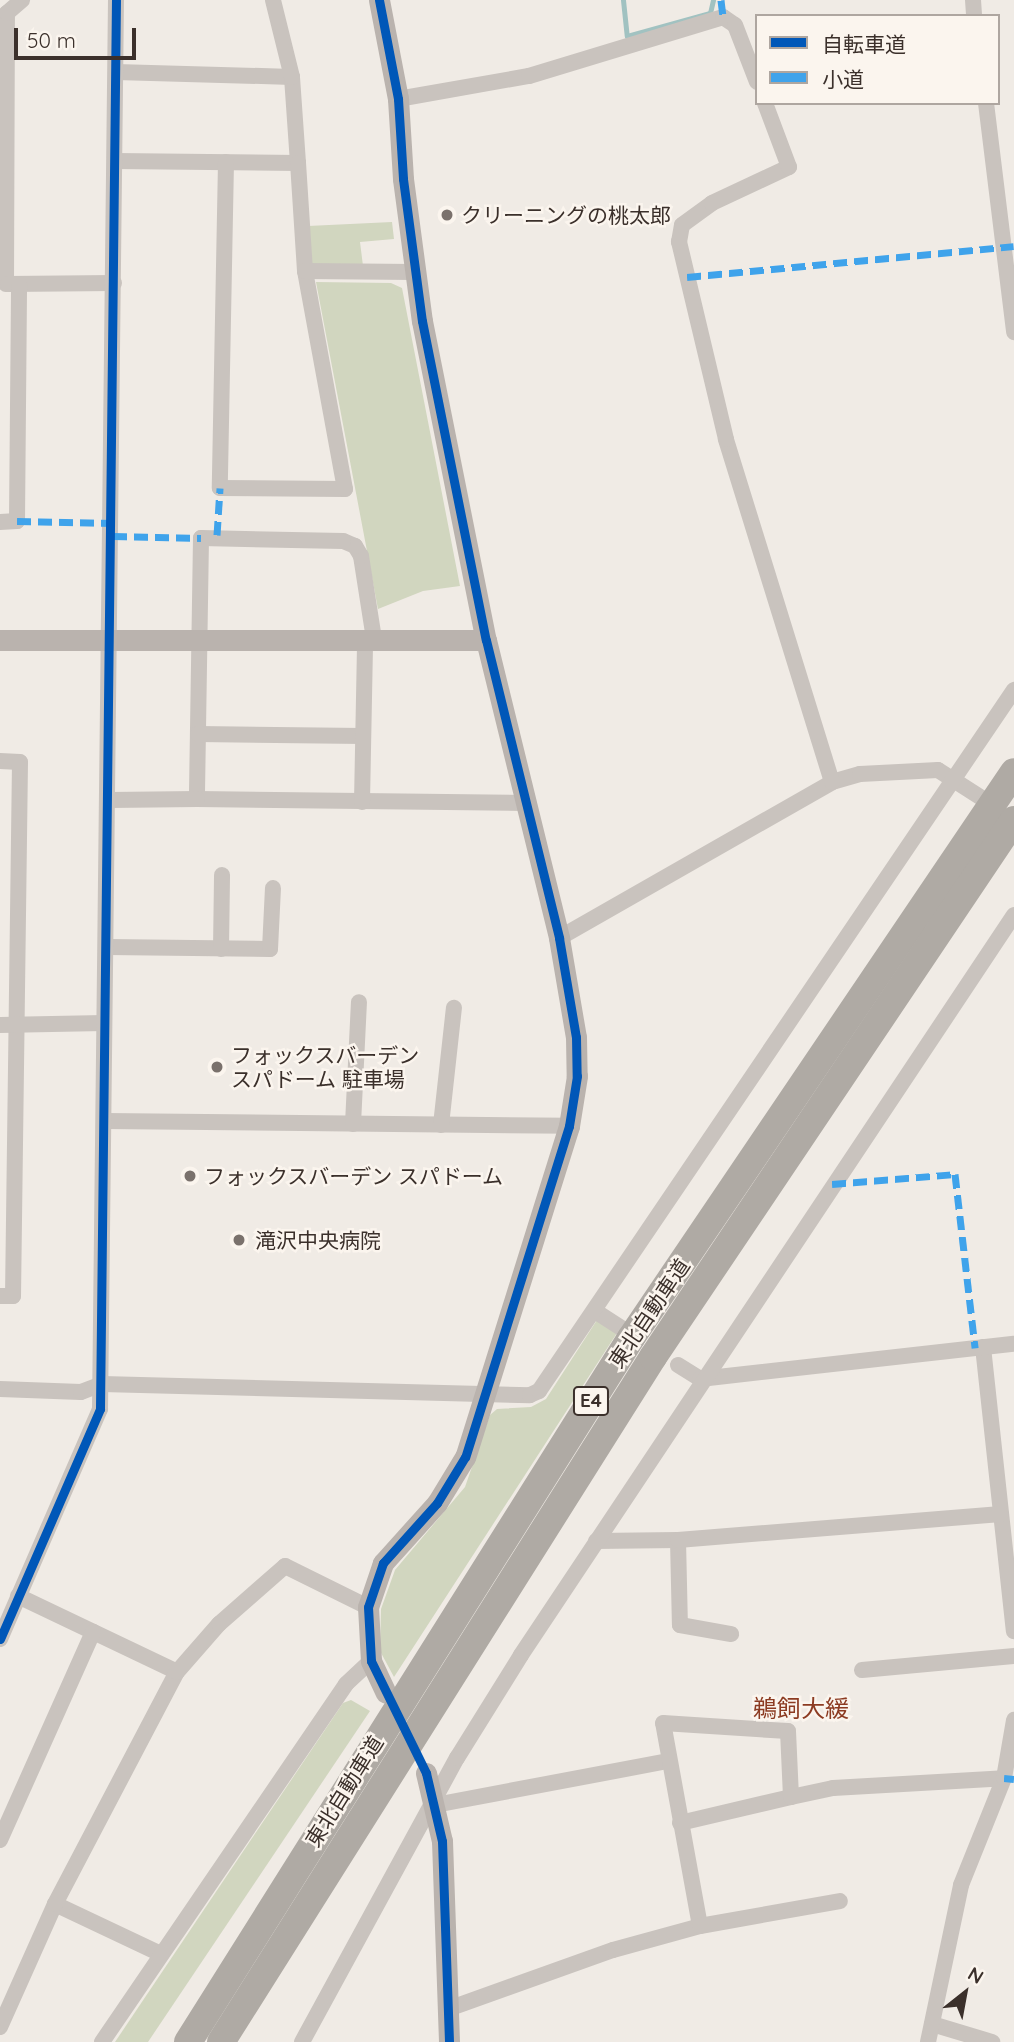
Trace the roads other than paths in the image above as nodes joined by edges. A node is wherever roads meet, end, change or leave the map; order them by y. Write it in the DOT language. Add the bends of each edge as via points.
graph roads {
  1 [pos="22,0"];
  2 [pos="116,0"];
  3 [pos="273,0"];
  4 [pos="379,0"];
  5 [pos="116,72"];
  6 [pos="292,77"];
  7 [pos="755,77"];
  8 [pos="398,99"];
  9 [pos="766,105"];
  10 [pos="986,105"];
  11 [pos="3,131"];
  12 [pos="115,161"];
  13 [pos="226,162"];
  14 [pos="298,163"];
  15 [pos="305,271"];
  16 [pos="414,272"];
  17 [pos="8,284"];
  18 [pos="114,284"];
  19 [pos="1014,332"];
  20 [pos="0,522"];
  21 [pos="112,638"];
  22 [pos="200,639"];
  23 [pos="370,639"];
  24 [pos="0,640"];
  25 [pos="486,640"];
  26 [pos="1014,690"];
  27 [pos="198,734"];
  28 [pos="363,736"];
  29 [pos="0,761"];
  30 [pos="1014,772"];
  31 [pos="953,777"];
  32 [pos="832,782"];
  33 [pos="980,797"];
  34 [pos="198,799"];
  35 [pos="110,800"];
  36 [pos="362,802"];
  37 [pos="525,803"];
  38 [pos="1014,820"];
  39 [pos="222,875"];
  40 [pos="273,888"];
  41 [pos="1014,915"];
  42 [pos="559,938"];
  43 [pos="108,947"];
  44 [pos="221,948"];
  45 [pos="359,1002"];
  46 [pos="454,1008"];
  47 [pos="104,1023"];
  48 [pos="18,1025"];
  49 [pos="0,1026"];
  50 [pos="105,1121"];
  51 [pos="352,1124"];
  52 [pos="441,1125"];
  53 [pos="569,1126"];
  54 [pos="0,1296"];
  55 [pos="595,1311"];
  56 [pos="624,1330"];
  57 [pos="1014,1344"];
  58 [pos="983,1348"];
  59 [pos="678,1365"];
  60 [pos="700,1379"];
  61 [pos="102,1384"];
  62 [pos="0,1390"];
  63 [pos="484,1393"];
  64 [pos="1001,1514"];
  65 [pos="678,1540"];
  66 [pos="596,1541"];
  67 [pos="18,1596"];
  68 [pos="368,1607"];
  69 [pos="1014,1631"];
  70 [pos="93,1632"];
  71 [pos="730,1634"];
  72 [pos="0,1639"];
  73 [pos="1014,1656"];
  74 [pos="371,1661"];
  75 [pos="862,1670"];
  76 [pos="177,1672"];
  77 [pos="386,1693"];
  78 [pos="1014,1720"];
  79 [pos="668,1761"];
  80 [pos="426,1773"];
  81 [pos="1004,1778"];
  82 [pos="791,1797"];
  83 [pos="435,1805"];
  84 [pos="5,1815"];
  85 [pos="680,1823"];
  86 [pos="0,1840"];
  87 [pos="840,1901"];
  88 [pos="55,1904"];
  89 [pos="700,1926"];
  90 [pos="161,1954"];
  91 [pos="448,2009"];
  92 [pos="932,2024"];
  93 [pos="0,2028"];
  94 [pos="102,2042"];
  95 [pos="188,2042"];
  96 [pos="221,2042"];
  97 [pos="302,2042"];
  98 [pos="449,2042"];
  99 [pos="928,2042"];
  100 [pos="992,2042"];
  1 -- 11 [label="street" via="7,13"];
  2 -- 5 [label="street"];
  3 -- 6 [label="street"];
  4 -- 8 [label="street"];
  5 -- 6 [label="street"];
  5 -- 12 [label="street"];
  6 -- 14 [label="street"];
  7 -- 8 [label="street" via="735,25 723,17 529,76"];
  8 -- 16 [label="street"];
  9 -- 32 [label="street" via="789,167 712,204 682,225 679,242 726,439"];
  10 -- 19 [label="street"];
  11 -- 17 [label="street"];
  12 -- 13 [label="street"];
  12 -- 18 [label="street"];
  13 -- 14 [label="street"];
  13 -- 15 [label="street" via="220,488 345,489"];
  14 -- 15 [label="street"];
  15 -- 16 [label="street"];
  16 -- 25 [label="street"];
  17 -- 18 [label="street"];
  17 -- 20 [label="street" via="17,521"];
  18 -- 21 [label="street"];
  21 -- 22 [label="street"];
  21 -- 24 [label="street"];
  21 -- 35 [label="street"];
  22 -- 23 [label="street"];
  22 -- 23 [label="street" via="201,538 217,536 343,541 355,546 361,556"];
  22 -- 27 [label="street"];
  23 -- 25 [label="street"];
  23 -- 28 [label="street"];
  25 -- 37 [label="street"];
  26 -- 31 [label="street"];
  27 -- 28 [label="street"];
  27 -- 34 [label="street"];
  28 -- 36 [label="street"];
  29 -- 48 [label="street" via="20,762"];
  30 -- 95 [label="highway, 東北自動車道 / E4" via="631,1338"];
  31 -- 32 [label="street" via="938,770 860,774"];
  31 -- 33 [label="street"];
  31 -- 55 [label="street"];
  32 -- 42 [label="street"];
  34 -- 35 [label="street"];
  34 -- 36 [label="street"];
  35 -- 43 [label="street"];
  36 -- 37 [label="street"];
  37 -- 42 [label="street"];
  38 -- 96 [label="highway, 東北自動車道 / E4" via="653,1357"];
  39 -- 44 [label="street"];
  40 -- 44 [label="street" via="270,949"];
  41 -- 60 [label="street"];
  42 -- 53 [label="street" via="576,1037 577,1076"];
  43 -- 44 [label="street"];
  43 -- 47 [label="street"];
  45 -- 51 [label="street"];
  46 -- 52 [label="street"];
  47 -- 48 [label="street"];
  47 -- 50 [label="street"];
  48 -- 49 [label="street"];
  48 -- 54 [label="street" via="13,1296"];
  50 -- 51 [label="street"];
  50 -- 61 [label="street"];
  51 -- 52 [label="street"];
  52 -- 53 [label="street"];
  53 -- 63 [label="street"];
  55 -- 56 [label="street"];
  55 -- 63 [label="street" via="539,1391 530,1395"];
  57 -- 58 [label="street"];
  58 -- 60 [label="street"];
  58 -- 64 [label="street"];
  59 -- 60 [label="street"];
  60 -- 66 [label="street"];
  61 -- 62 [label="street" via="82,1392"];
  61 -- 63 [label="street"];
  61 -- 67 [label="street" via="100,1409"];
  63 -- 68 [label="street" via="455,1479 383,1563"];
  64 -- 65 [label="street"];
  64 -- 69 [label="street"];
  65 -- 66 [label="street"];
  65 -- 71 [label="street" via="680,1625"];
  66 -- 83 [label="street" via="457,1758"];
  67 -- 70 [label="street"];
  67 -- 72 [label="street"];
  68 -- 74 [label="street"];
  68 -- 76 [label="street" via="285,1566 248,1595"];
  70 -- 76 [label="street"];
  70 -- 84 [label="street"];
  73 -- 75 [label="street"];
  74 -- 77 [label="street"];
  74 -- 90 [label="street" via="346,1684"];
  76 -- 88 [label="street"];
  78 -- 81 [label="street"];
  79 -- 82 [label="street" via="663,1723 788,1731"];
  79 -- 83 [label="street"];
  79 -- 85 [label="street"];
  80 -- 83 [label="street"];
  81 -- 82 [label="street" via="832,1788"];
  81 -- 92 [label="street" via="961,1885"];
  82 -- 85 [label="street"];
  83 -- 91 [label="street" via="442,1841"];
  83 -- 97 [label="street"];
  84 -- 86 [label="street"];
  85 -- 89 [label="street"];
  87 -- 89 [label="street"];
  88 -- 90 [label="street"];
  88 -- 93 [label="street"];
  89 -- 91 [label="street" via="601,1954"];
  90 -- 94 [label="street"];
  91 -- 98 [label="street"];
  92 -- 99 [label="street"];
  92 -- 100 [label="street"];
}
